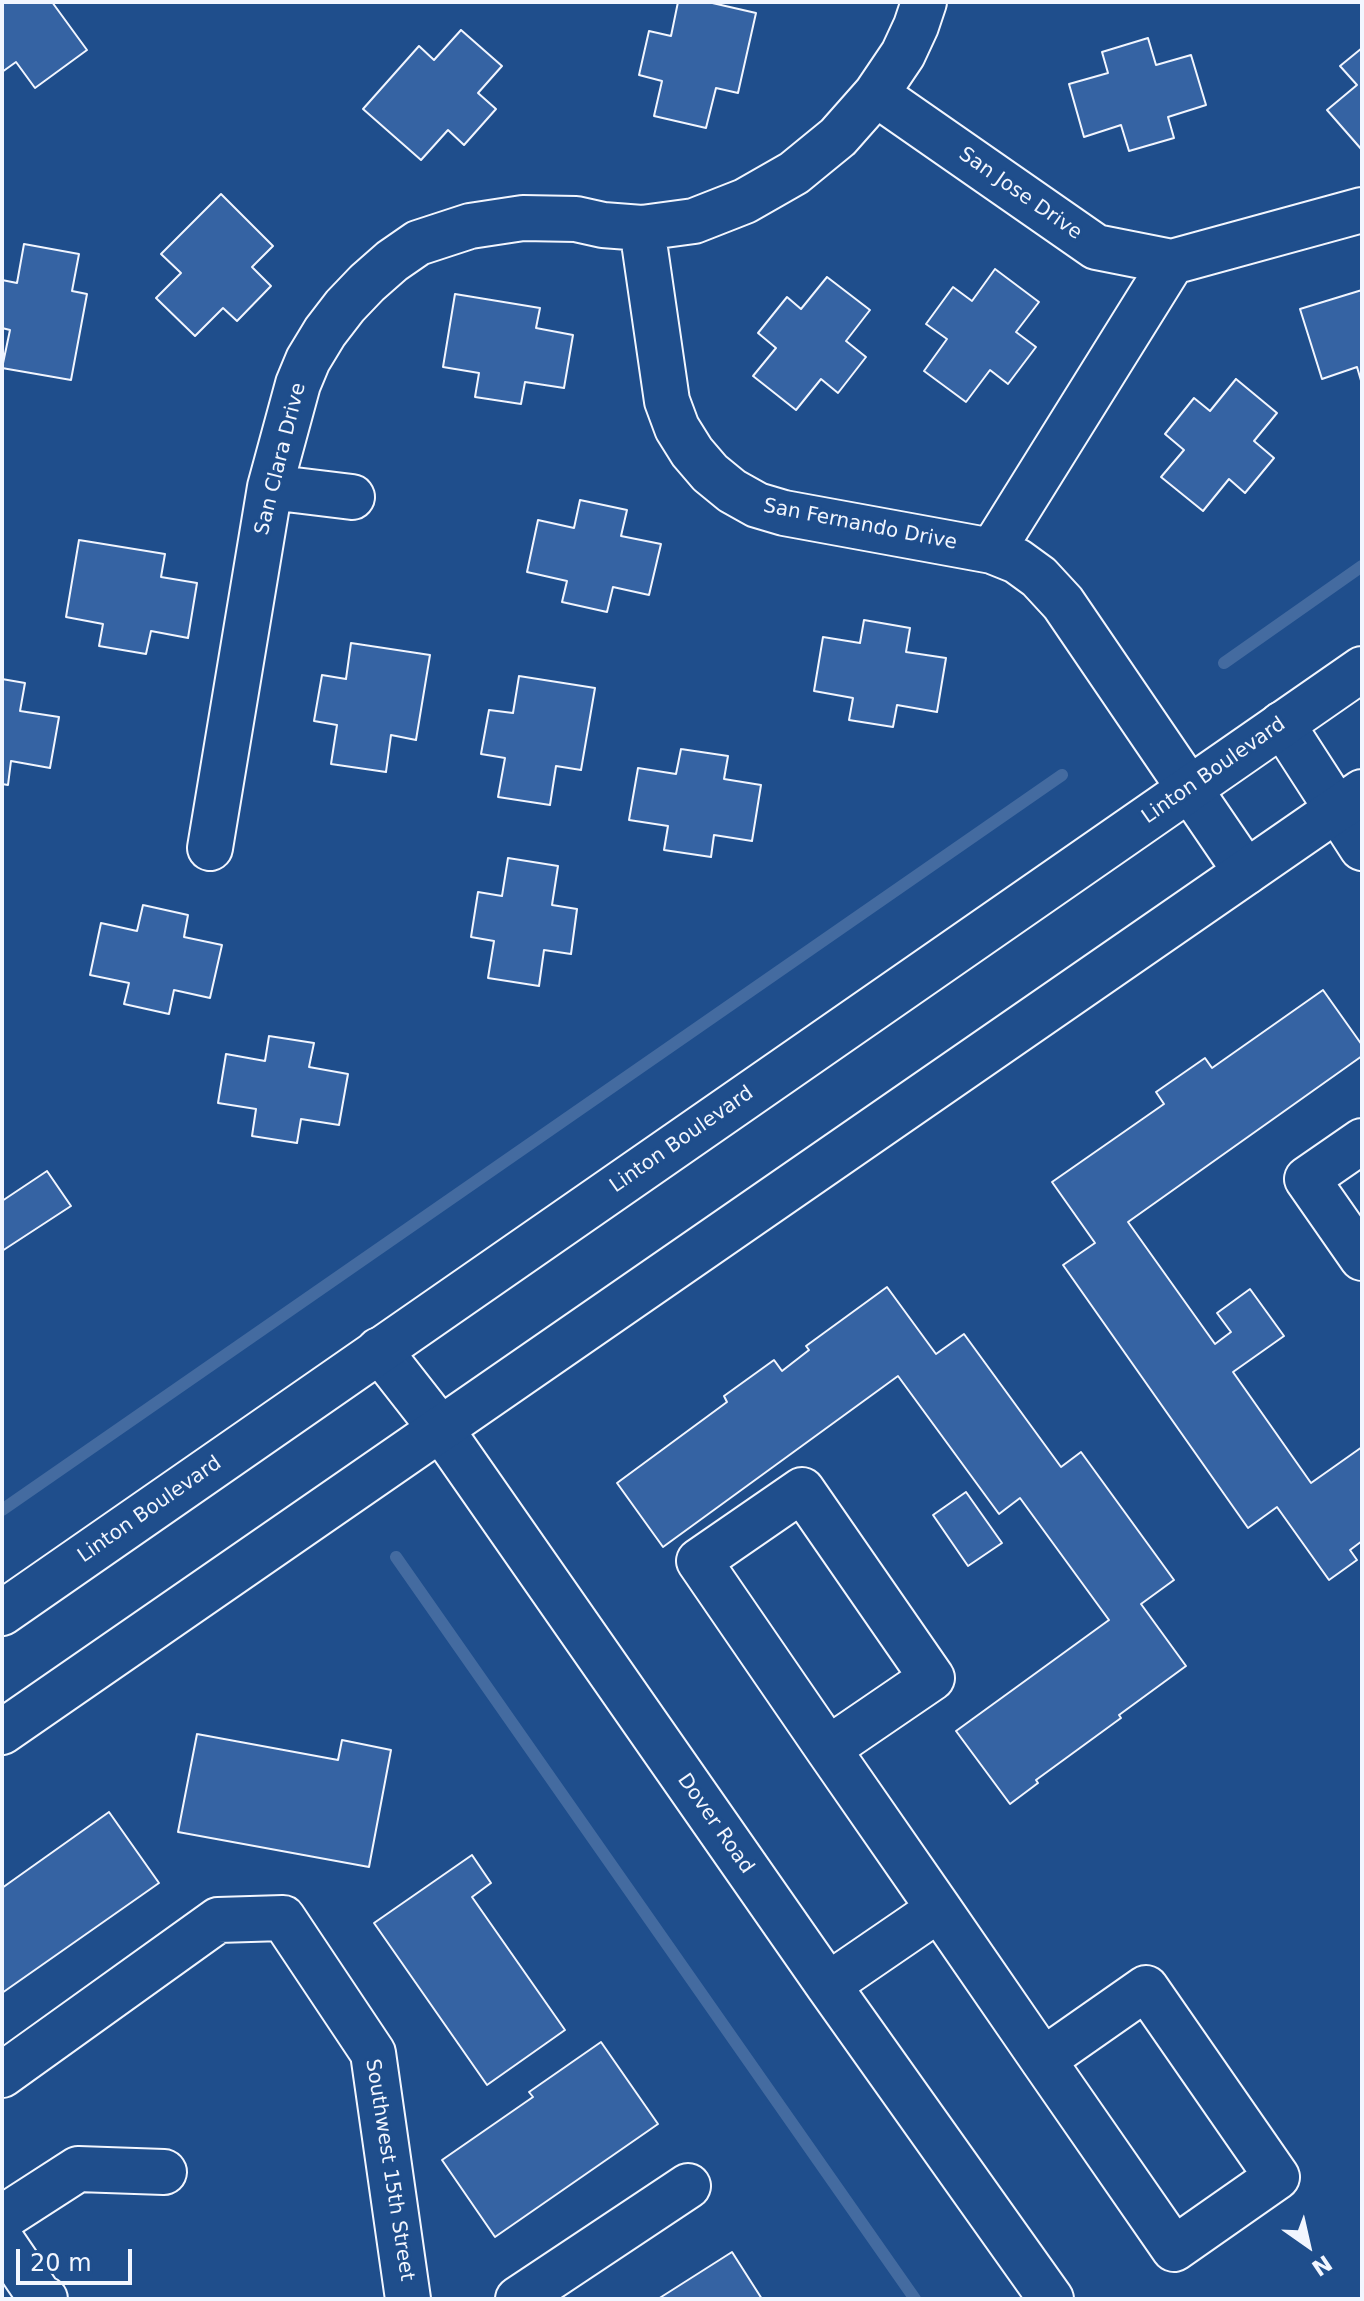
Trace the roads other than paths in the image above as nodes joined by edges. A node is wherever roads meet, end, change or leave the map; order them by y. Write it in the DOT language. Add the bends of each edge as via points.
graph roads {
  1 [pos="924,2"];
  2 [pos="876,94"];
  3 [pos="1362,210"];
  4 [pos="642,228"];
  5 [pos="1172,262"];
  6 [pos="270,487"];
  7 [pos="352,497"];
  8 [pos="992,551"];
  9 [pos="1362,669"];
  10 [pos="1282,724"];
  11 [pos="1190,787"];
  12 [pos="1349,801"];
  13 [pos="210,848"];
  14 [pos="1362,848"];
  15 [pos="1246,872"];
  16 [pos="1362,1141"];
  17 [pos="1362,1258"];
  18 [pos="379,1350"];
  19 [pos="440,1428"];
  20 [pos="2,1613"];
  21 [pos="2,1732"];
  22 [pos="828,1749"];
  23 [pos="939,1909"];
  24 [pos="828,1985"];
  25 [pos="1043,2060"];
  26 [pos="2,2075"];
  27 [pos="164,2172"];
  28 [pos="688,2186"];
  29 [pos="2,2218"];
  30 [pos="2,2241"];
  31 [pos="45,2299"];
  32 [pos="408,2299"];
  33 [pos="518,2299"];
  34 [pos="1051,2299"];
  1 -- 2 [label="street, San Clara Drive" via="903,54"];
  2 -- 4 [label="street, San Clara Drive" via="838,137 758,194 694,221"];
  2 -- 5 [label="street, San Jose Drive" via="1096,247"];
  3 -- 5 [label="street, San Jose Drive"];
  4 -- 6 [label="street, San Clara Drive" via="523,218 470,226 418,243 392,261 345,306 308,360"];
  4 -- 8 [label="street, San Fernando Drive" via="667,401 677,428 710,473 757,505 784,513"];
  5 -- 8 [label="street"];
  6 -- 7 [label="street"];
  6 -- 13 [label="street, San Clara Drive"];
  8 -- 11 [label="street, San Fernando Drive" via="1039,577 1063,603"];
  9 -- 10 [label="street, Linton Boulevard"];
  10 -- 11 [label="street, Linton Boulevard"];
  10 -- 12 [label="street"];
  11 -- 15 [label="street, San Fernando Drive"];
  11 -- 18 [label="street, Linton Boulevard"];
  12 -- 14 [label="street"];
  12 -- 15 [label="street"];
  15 -- 19 [label="street"];
  16 -- 17 [label="street" via="1307,1179"];
  18 -- 19 [label="street, Dover Road"];
  18 -- 20 [label="street, Linton Boulevard"];
  19 -- 21 [label="street"];
  19 -- 24 [label="street, Dover Road"];
  22 -- 22 [label="street" via="699,1561 802,1490 932,1678"];
  22 -- 23 [label="street"];
  23 -- 24 [label="street"];
  23 -- 25 [label="street"];
  24 -- 34 [label="street, Dover Road"];
  25 -- 25 [label="street" via="1146,1988 1277,2177 1174,2249"];
  26 -- 32 [label="street, Southwest 15th Street" via="218,1920 283,1918 373,2053"];
  27 -- 29 [label="street" via="78,2169"];
  28 -- 33 [label="street"];
  30 -- 31 [label="street"];
}
